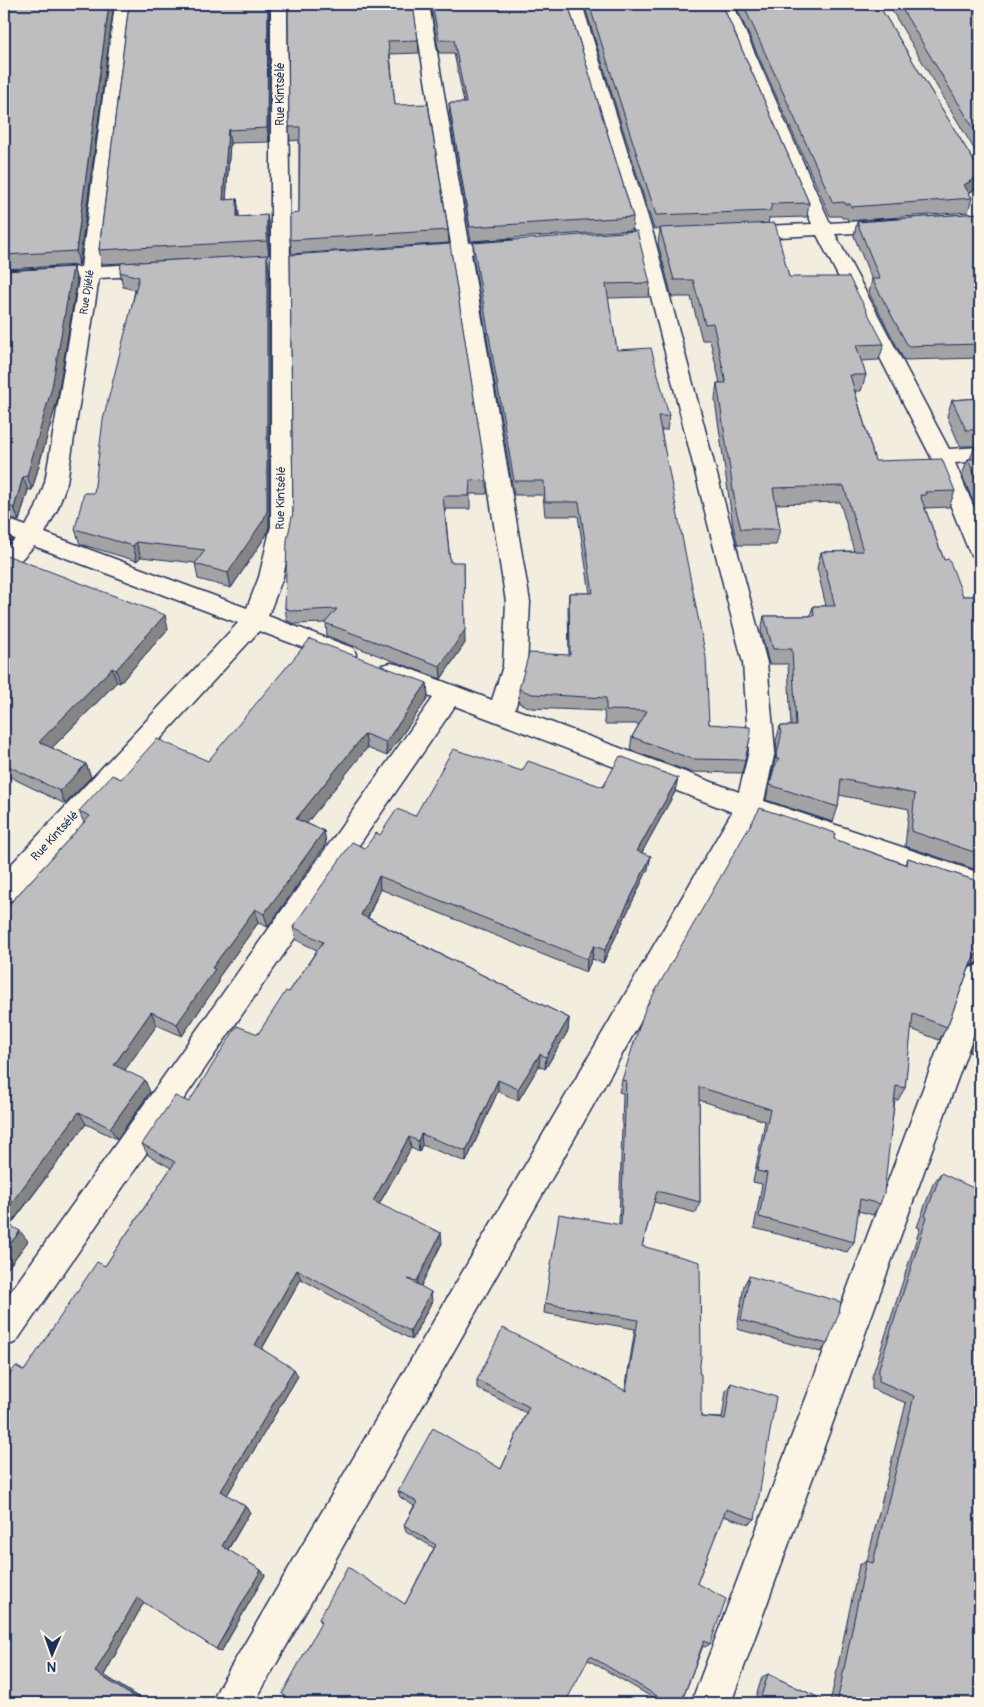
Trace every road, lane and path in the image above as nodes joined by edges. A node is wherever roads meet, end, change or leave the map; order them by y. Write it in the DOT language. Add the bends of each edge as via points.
graph roads {
  1 [pos="123,4"];
  2 [pos="279,4"];
  3 [pos="421,4"];
  4 [pos="574,4"];
  5 [pos="725,4"];
  6 [pos="912,223"];
  7 [pos="824,230"];
  8 [pos="725,234"];
  9 [pos="529,244"];
  10 [pos="461,249"];
  11 [pos="395,254"];
  12 [pos="176,268"];
  13 [pos="90,272"];
  14 [pos="4,277"];
  15 [pos="980,454"];
  16 [pos="942,457"];
  17 [pos="4,526"];
  18 [pos="31,537"];
  19 [pos="980,549"];
  20 [pos="4,563"];
  21 [pos="255,620"];
  22 [pos="450,694"];
  23 [pos="501,714"];
  24 [pos="749,807"];
  25 [pos="980,885"];
  26 [pos="4,891"];
  27 [pos="980,977"];
  28 [pos="4,1330"];
  29 [pos="232,1703"];
  30 [pos="711,1703"];
  1 -- 13 [label="street, Rue Djiélé"];
  2 -- 21 [label="street, Rue Kintsélé" via="282,526 271,577"];
  3 -- 10 [label="street"];
  4 -- 24 [label="street" via="645,237 755,663 762,751"];
  5 -- 7 [label="street"];
  6 -- 7 [label="street"];
  7 -- 8 [label="street"];
  7 -- 16 [label="street"];
  9 -- 10 [label="street"];
  10 -- 11 [label="street"];
  10 -- 23 [label="street" via="518,602 514,666"];
  12 -- 13 [label="street"];
  13 -- 14 [label="street"];
  13 -- 18 [label="street, Rue Djiélé" via="56,482 48,509"];
  15 -- 16 [label="street"];
  16 -- 19 [label="street"];
  17 -- 18 [label="street"];
  18 -- 20 [label="street, Rue Djiélé"];
  18 -- 21 [label="street"];
  21 -- 22 [label="street"];
  21 -- 26 [label="street, Rue Kintsélé"];
  22 -- 23 [label="street"];
  22 -- 28 [label="street"];
  23 -- 24 [label="street"];
  24 -- 25 [label="street"];
  24 -- 29 [label="street"];
  27 -- 30 [label="street"];
}
